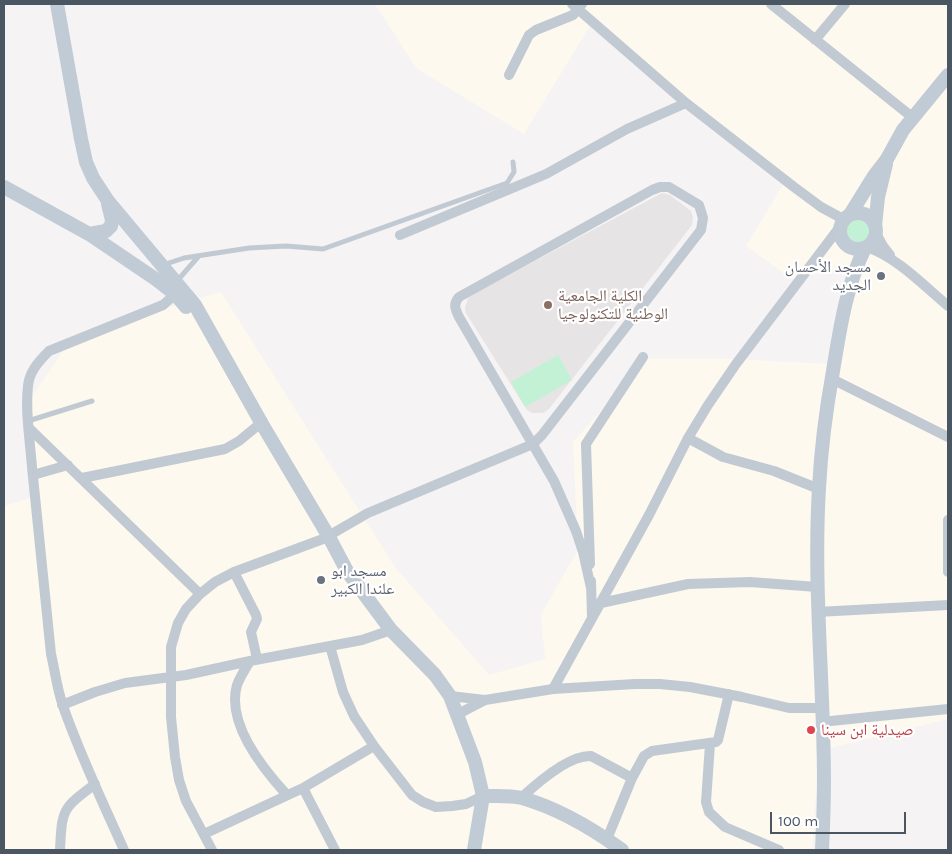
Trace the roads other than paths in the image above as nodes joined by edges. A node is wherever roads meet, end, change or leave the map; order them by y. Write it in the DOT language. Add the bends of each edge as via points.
graph roads {
  1 [pos="57,4"];
  2 [pos="771,4"];
  3 [pos="845,4"];
  4 [pos="578,6"];
  5 [pos="815,40"];
  6 [pos="509,75"];
  7 [pos="948,76"];
  8 [pos="686,103"];
  9 [pos="912,117"];
  10 [pos="887,159"];
  11 [pos="513,162"];
  12 [pos="4,187"];
  13 [pos="108,201"];
  14 [pos="844,220"];
  15 [pos="876,229"];
  16 [pos="89,234"];
  17 [pos="400,234"];
  18 [pos="845,244"];
  19 [pos="866,247"];
  20 [pos="198,256"];
  21 [pos="895,261"];
  22 [pos="162,265"];
  23 [pos="176,288"];
  24 [pos="850,288"];
  25 [pos="948,306"];
  26 [pos="643,357"];
  27 [pos="832,379"];
  28 [pos="92,401"];
  29 [pos="29,424"];
  30 [pos="256,427"];
  31 [pos="948,437"];
  32 [pos="688,438"];
  33 [pos="533,444"];
  34 [pos="68,465"];
  35 [pos="33,475"];
  36 [pos="82,478"];
  37 [pos="818,489"];
  38 [pos="948,520"];
  39 [pos="326,538"];
  40 [pos="234,572"];
  41 [pos="948,572"];
  42 [pos="817,586"];
  43 [pos="591,588"];
  44 [pos="200,594"];
  45 [pos="600,603"];
  46 [pos="948,605"];
  47 [pos="817,612"];
  48 [pos="592,618"];
  49 [pos="391,630"];
  50 [pos="330,646"];
  51 [pos="253,660"];
  52 [pos="170,678"];
  53 [pos="554,689"];
  54 [pos="728,694"];
  55 [pos="450,696"];
  56 [pos="485,700"];
  57 [pos="62,705"];
  58 [pos="948,709"];
  59 [pos="458,714"];
  60 [pos="821,715"];
  61 [pos="710,744"];
  62 [pos="374,746"];
  63 [pos="632,778"];
  64 [pos="95,784"];
  65 [pos="303,788"];
  66 [pos="287,795"];
  67 [pos="483,796"];
  68 [pos="521,798"];
  69 [pos="204,834"];
  70 [pos="607,839"];
  71 [pos="60,850"];
  72 [pos="124,850"];
  73 [pos="212,850"];
  74 [pos="335,850"];
  75 [pos="474,850"];
  76 [pos="622,850"];
  77 [pos="779,850"];
  78 [pos="822,850"];
  1 -- 13 [label="street" via="86,162"];
  2 -- 5 [label="street"];
  3 -- 5 [label="street"];
  4 -- 6 [label="street" via="573,15 529,34"];
  4 -- 8 [label="street"];
  5 -- 9 [label="street"];
  7 -- 9 [label="street"];
  8 -- 14 [label="street" via="821,207"];
  8 -- 17 [label="street" via="627,129 546,174"];
  9 -- 10 [label="street"];
  10 -- 14 [label="street"];
  10 -- 15 [label="street" via="878,197"];
  11 -- 20 [label="lane" via="514,172 507,183 323,249 249,248"];
  12 -- 16 [label="street"];
  13 -- 16 [label="street" via="111,226 106,231"];
  13 -- 22 [label="street"];
  14 -- 15 [label="street" via="858,212 866,214"];
  14 -- 18 [label="street" via="841,240"];
  14 -- 32 [label="street" via="736,364"];
  15 -- 19 [label="street" via="874,240"];
  15 -- 21 [label="street" via="883,246"];
  16 -- 23 [label="street"];
  18 -- 19 [label="street" via="855,249"];
  18 -- 24 [label="street"];
  19 -- 21 [label="street"];
  19 -- 24 [label="street"];
  20 -- 22 [label="lane"];
  20 -- 23 [label="lane"];
  21 -- 25 [label="street"];
  22 -- 23 [label="street"];
  23 -- 29 [label="street" via="163,305 50,351 40,360 28,384"];
  23 -- 30 [label="street"];
  23 -- 39 [label="street" via="202,316"];
  24 -- 27 [label="street"];
  26 -- 43 [label="street" via="586,444"];
  27 -- 31 [label="street"];
  27 -- 37 [label="street"];
  28 -- 29 [label="lane"];
  29 -- 34 [label="street"];
  29 -- 35 [label="street"];
  30 -- 36 [label="street" via="225,449"];
  30 -- 39 [label="street"];
  32 -- 37 [label="street" via="723,457"];
  32 -- 45 [label="street"];
  33 -- 33 [label="street" via="701,230 703,218 699,205 669,187 652,190 455,302 459,317"];
  33 -- 39 [label="street" via="368,513"];
  33 -- 43 [label="street" via="566,506"];
  34 -- 35 [label="street"];
  34 -- 36 [label="street"];
  35 -- 57 [label="street" via="51,654"];
  36 -- 44 [label="street"];
  37 -- 42 [label="street"];
  38 -- 41 [label="street"];
  39 -- 40 [label="street"];
  39 -- 49 [label="street"];
  40 -- 44 [label="street"];
  40 -- 51 [label="street" via="256,615 251,632"];
  42 -- 45 [label="street" via="750,582 688,584"];
  42 -- 47 [label="street"];
  43 -- 48 [label="street"];
  44 -- 52 [label="street" via="178,623 171,647"];
  45 -- 48 [label="street"];
  46 -- 47 [label="street"];
  47 -- 60 [label="street"];
  48 -- 53 [label="street"];
  49 -- 50 [label="street"];
  49 -- 55 [label="street" via="435,675"];
  50 -- 51 [label="street"];
  50 -- 62 [label="street" via="343,692"];
  51 -- 52 [label="street"];
  51 -- 66 [label="street" via="237,686 238,717 255,756"];
  52 -- 57 [label="street" via="124,683"];
  52 -- 69 [label="street" via="179,780"];
  53 -- 54 [label="street" via="660,684"];
  53 -- 56 [label="street"];
  54 -- 60 [label="street"];
  54 -- 61 [label="street" via="718,740"];
  55 -- 56 [label="street"];
  55 -- 59 [label="street"];
  56 -- 59 [label="street"];
  57 -- 64 [label="street"];
  58 -- 60 [label="street"];
  59 -- 67 [label="street" via="478,769"];
  60 -- 78 [label="street" via="824,781"];
  61 -- 63 [label="street" via="652,752 644,756"];
  61 -- 77 [label="street" via="706,802 709,812 724,827"];
  62 -- 65 [label="street"];
  62 -- 67 [label="street" via="412,795 423,802 436,807 452,806"];
  63 -- 68 [label="street" via="591,756 583,756 553,773"];
  63 -- 70 [label="street"];
  64 -- 71 [label="street" via="65,811"];
  64 -- 72 [label="street"];
  65 -- 66 [label="street"];
  65 -- 74 [label="street"];
  66 -- 69 [label="street"];
  67 -- 68 [label="street"];
  67 -- 75 [label="street"];
  68 -- 70 [label="street" via="548,808"];
  69 -- 73 [label="street"];
  70 -- 76 [label="street"];
}
